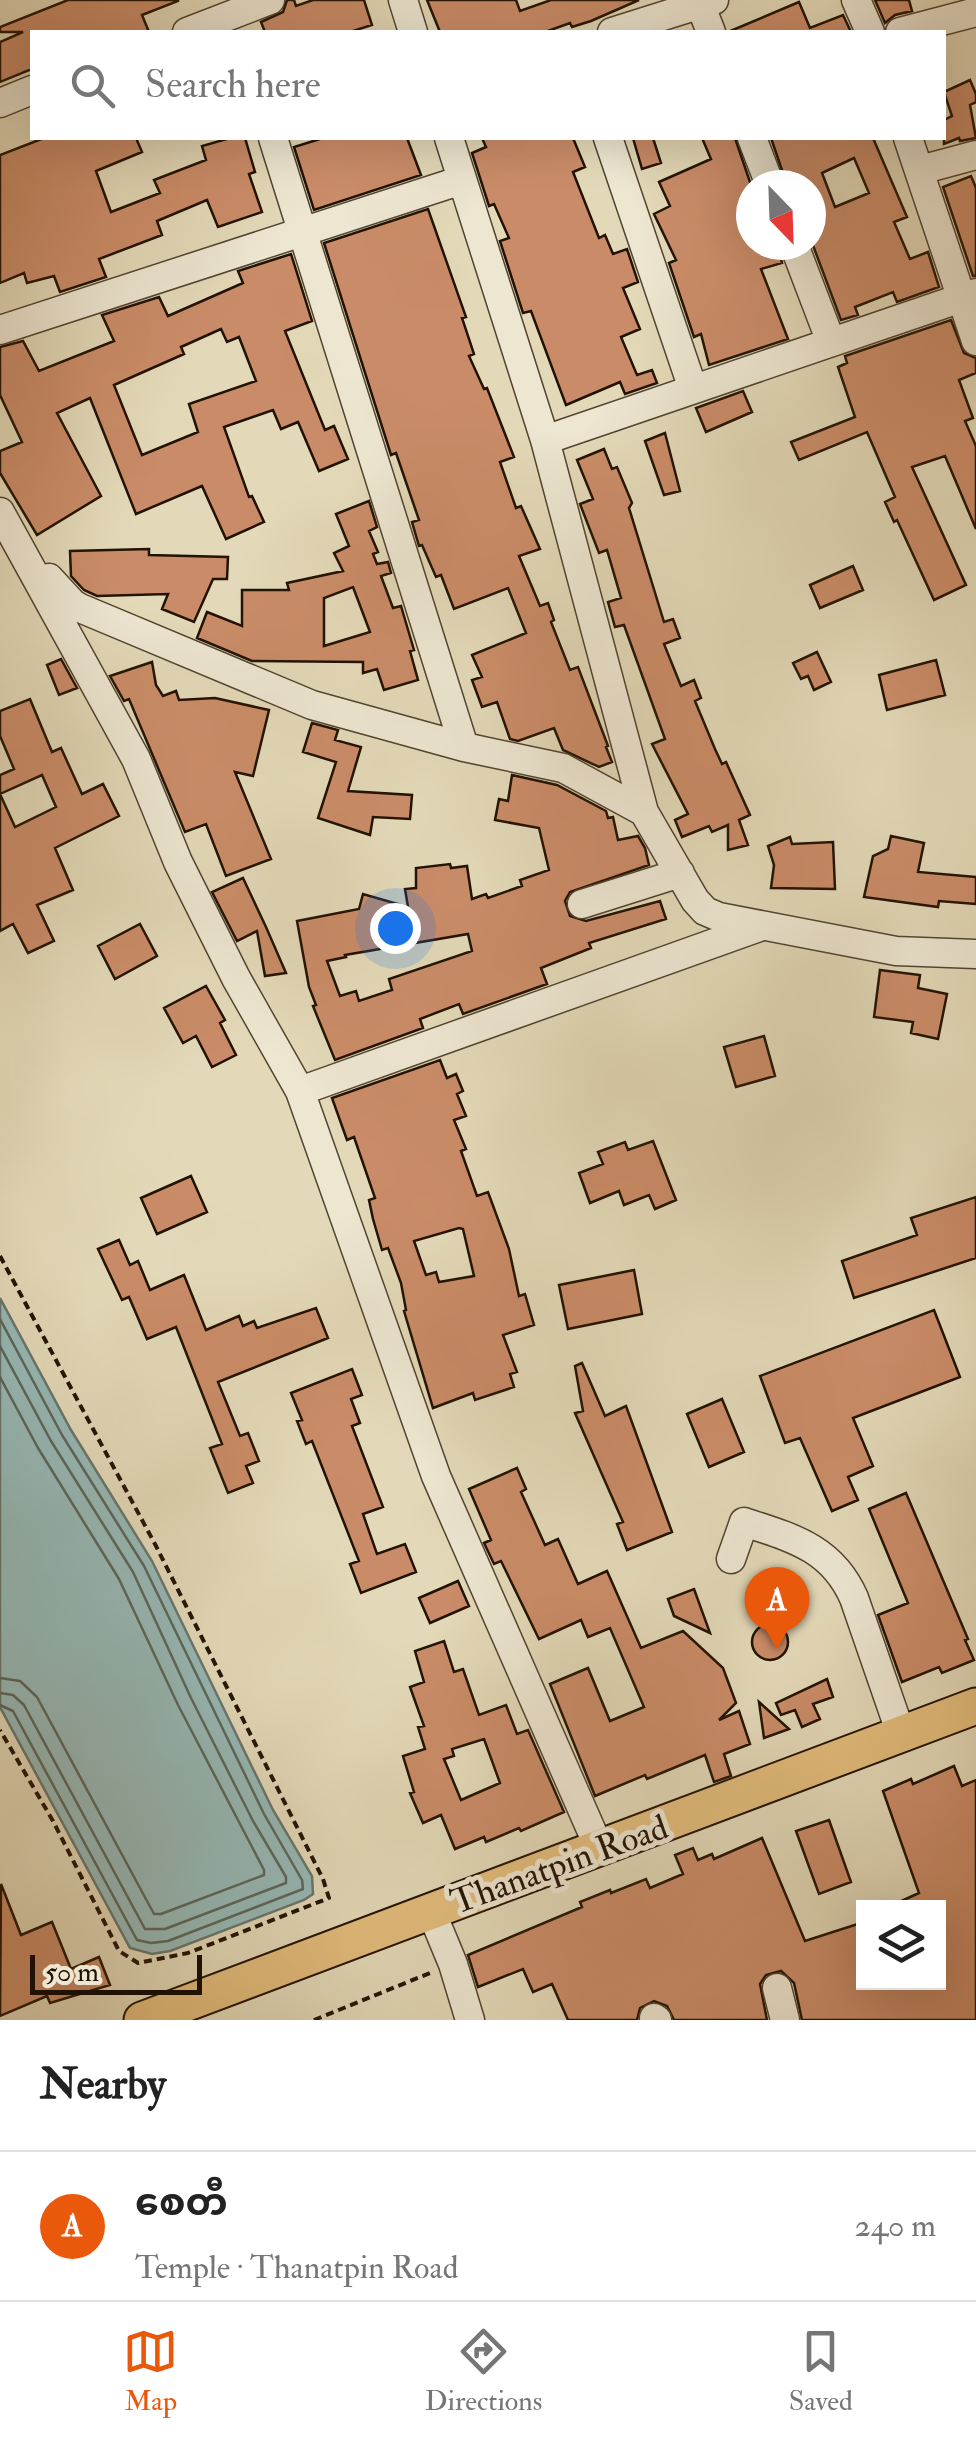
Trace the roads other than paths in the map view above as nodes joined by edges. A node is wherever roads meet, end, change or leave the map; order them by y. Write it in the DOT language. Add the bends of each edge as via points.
graph roads {
  1 [pos="270,0"];
  2 [pos="402,0"];
  3 [pos="856,0"];
  4 [pos="707,2"];
  5 [pos="976,12"];
  6 [pos="236,24"];
  7 [pos="199,30"];
  8 [pos="412,30"];
  9 [pos="618,30"];
  10 [pos="712,30"];
  11 [pos="869,30"];
  12 [pos="908,30"];
  13 [pos="30,91"];
  14 [pos="0,102"];
  15 [pos="274,140"];
  16 [pos="449,140"];
  17 [pos="609,140"];
  18 [pos="753,140"];
  19 [pos="909,140"];
  20 [pos="976,155"];
  21 [pos="764,170"];
  22 [pos="920,170"];
  23 [pos="462,180"];
  24 [pos="304,232"];
  25 [pos="800,260"];
  26 [pos="969,295"];
  27 [pos="0,330"];
  28 [pos="976,341"];
  29 [pos="831,342"];
  30 [pos="693,389"];
  31 [pos="546,440"];
  32 [pos="3,524"];
  33 [pos="464,746"];
  34 [pos="644,812"];
  35 [pos="680,873"];
  36 [pos="582,904"];
  37 [pos="764,926"];
  38 [pos="976,954"];
  39 [pos="300,1091"];
  40 [pos="730,1559"];
  41 [pos="974,1712"];
  42 [pos="901,1734"];
  43 [pos="600,1850"];
  44 [pos="431,1911"];
  45 [pos="778,1988"];
  46 [pos="142,2020"];
  47 [pos="470,2020"];
  48 [pos="785,2020"];
  1 -- 6 [label="street"];
  2 -- 8 [label="street"];
  3 -- 11 [label="street"];
  4 -- 9 [label="street"];
  4 -- 10 [label="street"];
  5 -- 12 [label="street"];
  6 -- 7 [label="street"];
  13 -- 14 [label="street"];
  15 -- 24 [label="street"];
  16 -- 23 [label="street"];
  17 -- 30 [label="street"];
  18 -- 21 [label="street"];
  19 -- 22 [label="street"];
  20 -- 22 [label="street"];
  22 -- 26 [label="street"];
  23 -- 24 [label="street"];
  23 -- 31 [label="street"];
  24 -- 27 [label="street"];
  24 -- 33 [label="street"];
  25 -- 29 [label="street"];
  26 -- 28 [label="street"];
  26 -- 29 [label="street"];
  29 -- 30 [label="street"];
  30 -- 31 [label="street"];
  31 -- 34 [label="street"];
  32 -- 33 [label="street" via="80,608 312,705"];
  32 -- 39 [label="street" via="136,759 178,862"];
  33 -- 34 [label="street" via="563,768"];
  34 -- 35 [label="street"];
  35 -- 36 [label="street"];
  35 -- 37 [label="street" via="705,911"];
  37 -- 38 [label="street" via="896,951"];
  37 -- 39 [label="street"];
  39 -- 43 [label="street" via="436,1476"];
  40 -- 42 [label="street" via="744,1522 790,1537 833,1562 854,1598"];
  41 -- 42 [label="main road, Thanatpin Road"];
  42 -- 43 [label="main road, Thanatpin Road"];
  43 -- 44 [label="main road, Thanatpin Road"];
  44 -- 46 [label="main road, Thanatpin Road"];
  44 -- 47 [label="street"];
  45 -- 48 [label="street"];
}
